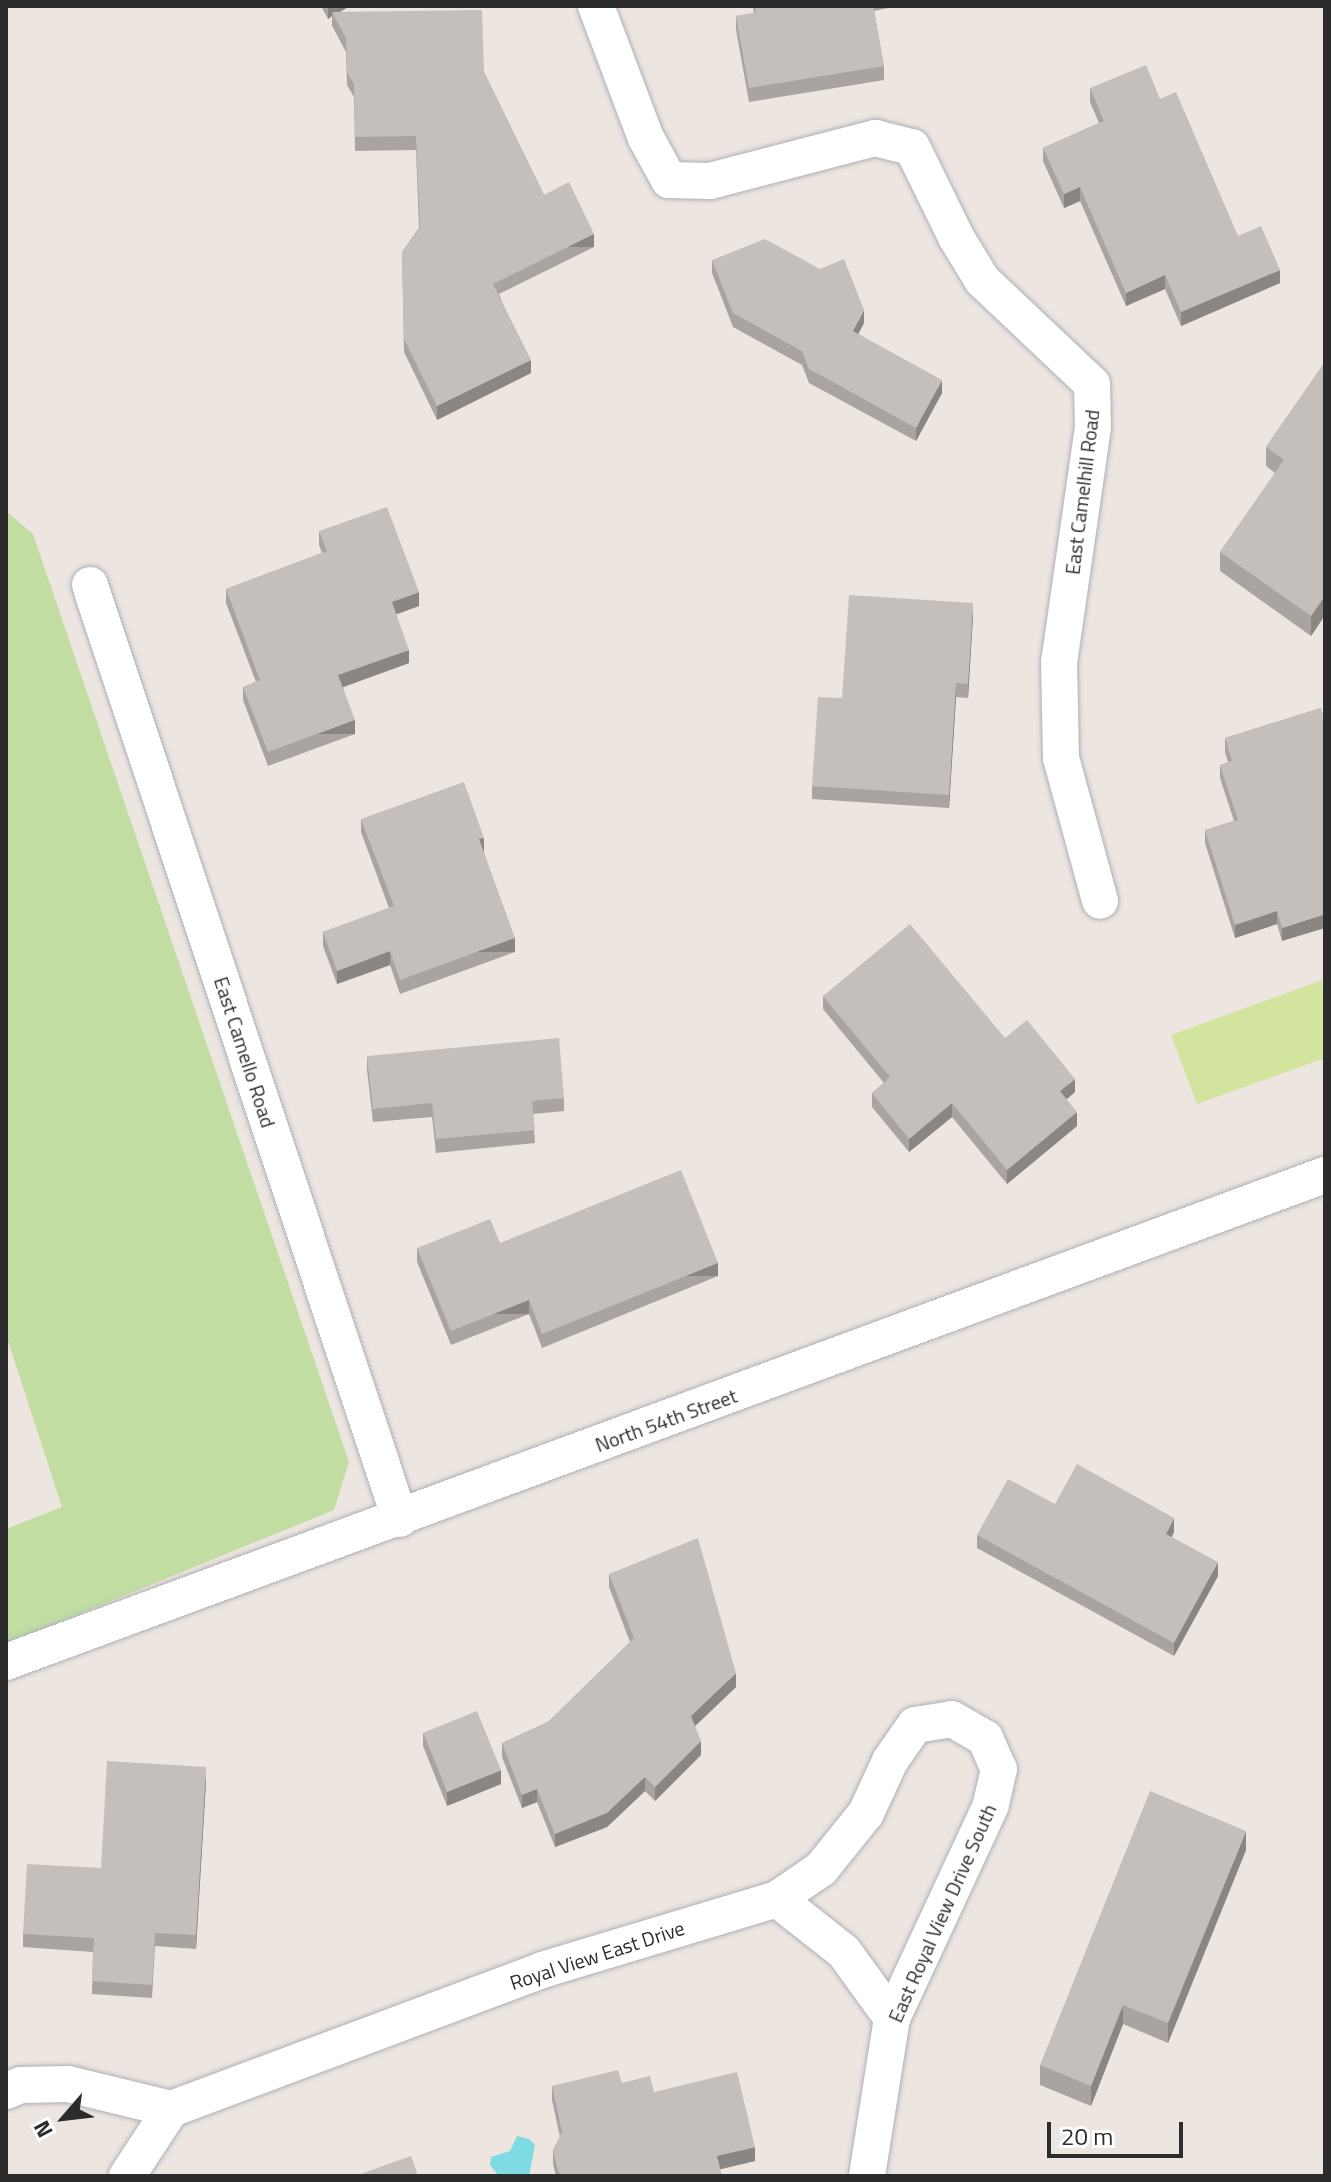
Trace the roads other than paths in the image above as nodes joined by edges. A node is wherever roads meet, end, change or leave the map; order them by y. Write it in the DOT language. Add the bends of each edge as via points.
graph roads {
  1 [pos="596,6"];
  2 [pos="90,585"];
  3 [pos="1100,901"];
  4 [pos="1325,1175"];
  5 [pos="400,1519"];
  6 [pos="6,1662"];
  7 [pos="952,1719"];
  8 [pos="777,1899"];
  9 [pos="892,2018"];
  10 [pos="6,2091"];
  11 [pos="171,2109"];
  12 [pos="127,2176"];
  13 [pos="867,2176"];
  1 -- 3 [label="street, East Camelhill Road" via="646,138 669,180 710,181 875,138 912,147 982,280 1092,384 1093,427 1059,662 1061,758"];
  2 -- 5 [label="street, East Camello Road"];
  4 -- 5 [label="street, North 54th Street"];
  5 -- 6 [label="street, North 54th Street"];
  7 -- 8 [label="street, Royal View East Drive" via="915,1725 890,1761 866,1813 821,1869"];
  7 -- 9 [label="street, East Royal View Drive South" via="985,1738 999,1769 991,1805"];
  8 -- 9 [label="street" via="844,1952"];
  8 -- 11 [label="street, Royal View East Drive" via="542,1970"];
  9 -- 13 [label="street, East Royal View Drive South"];
  10 -- 11 [label="street" via="21,2085 68,2084"];
  11 -- 12 [label="street"];
}
